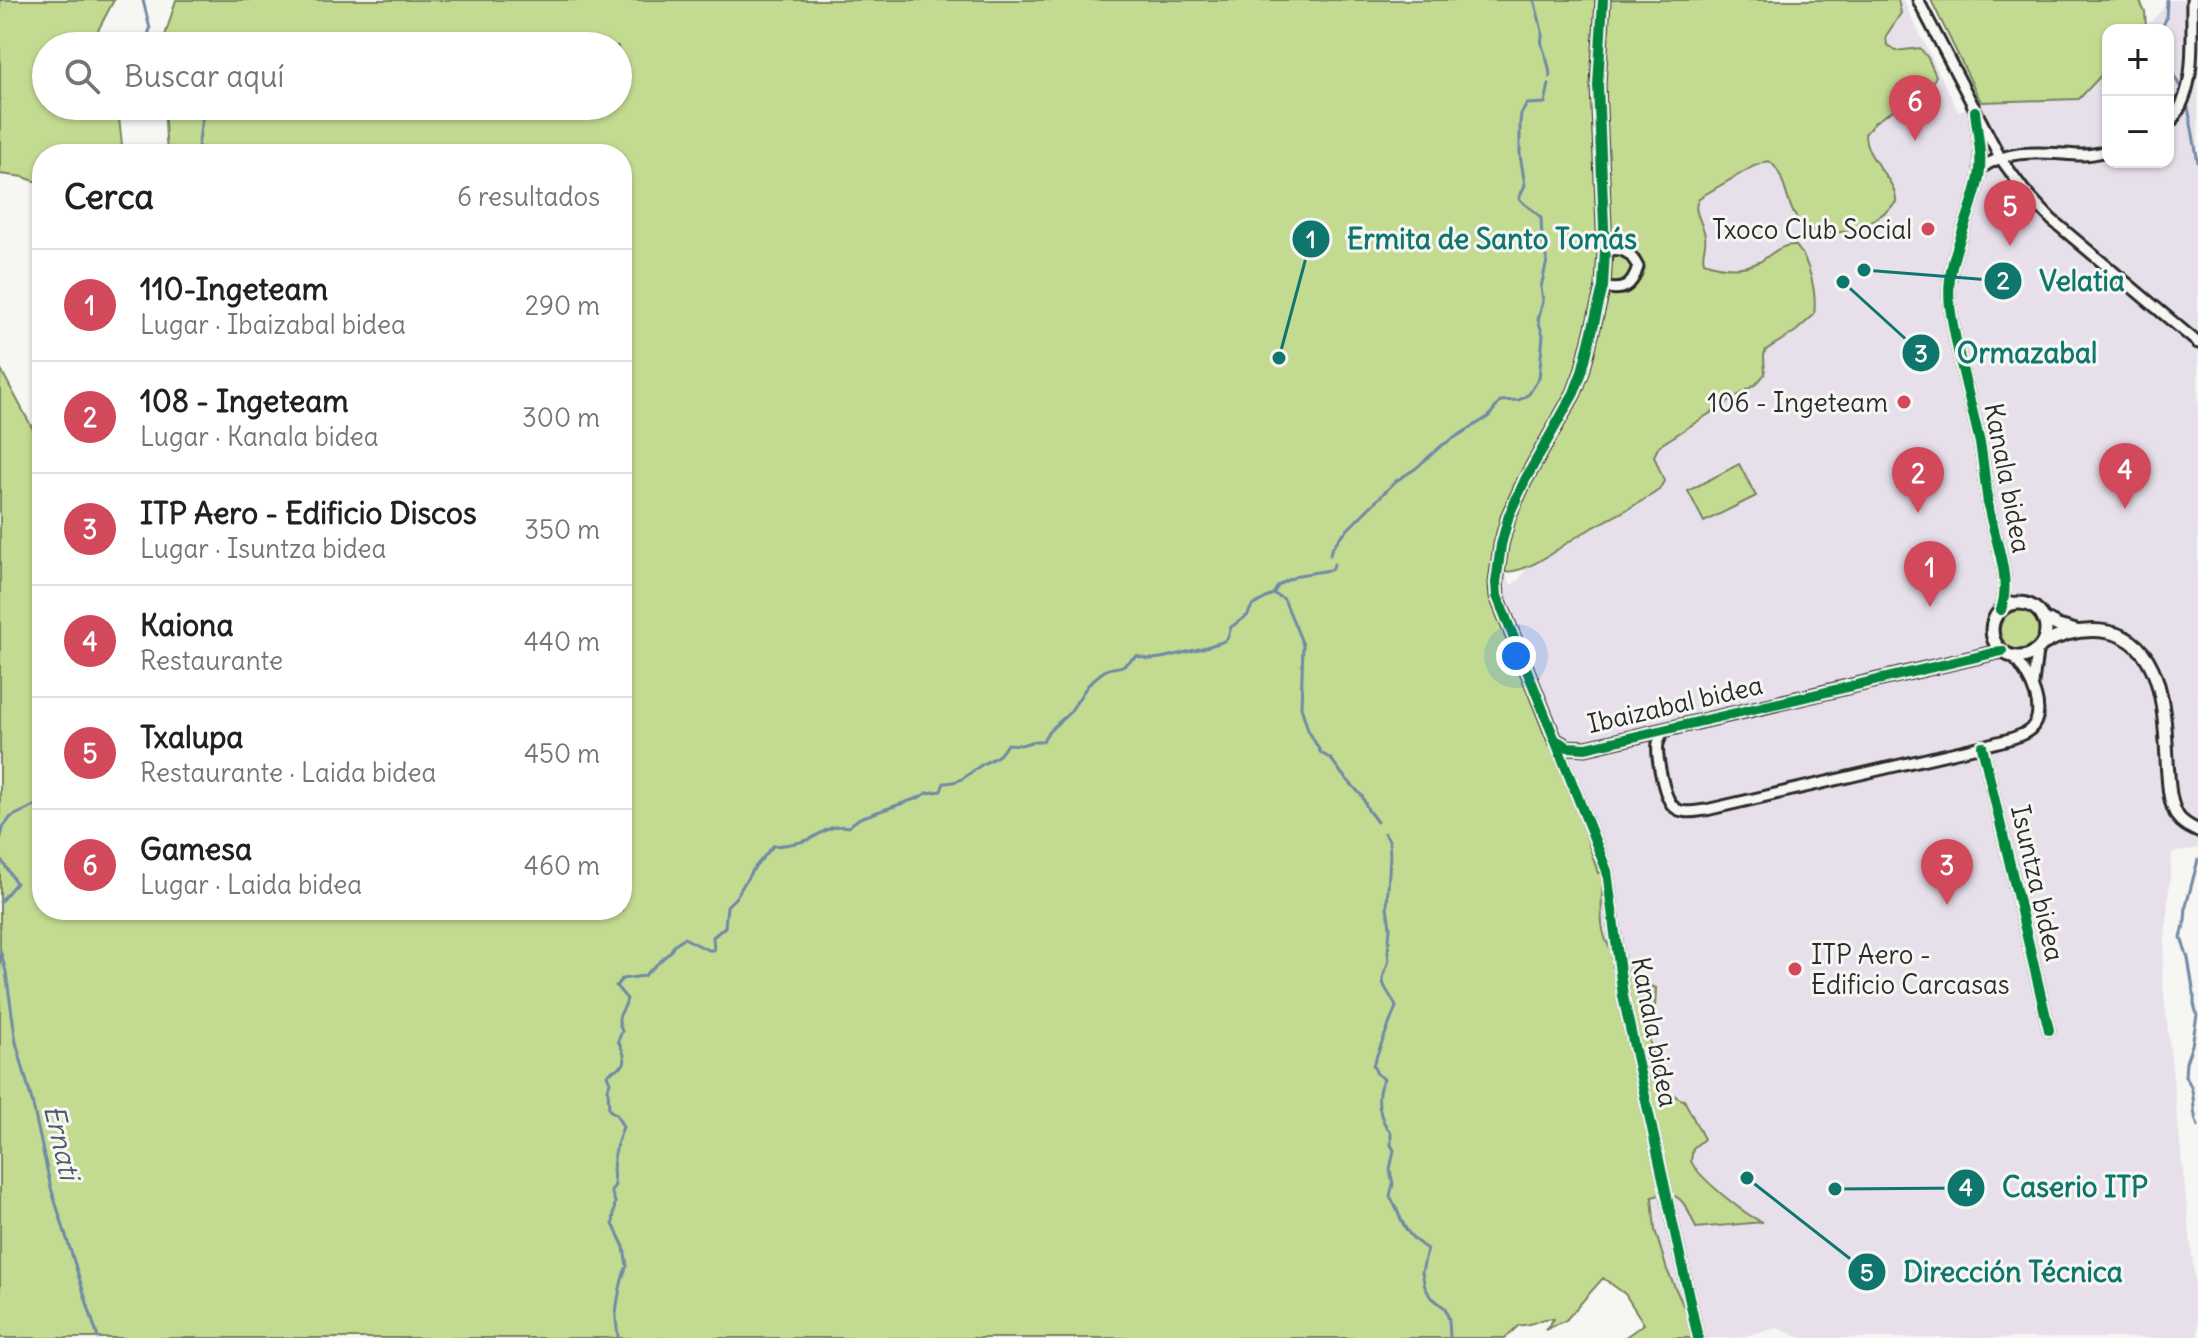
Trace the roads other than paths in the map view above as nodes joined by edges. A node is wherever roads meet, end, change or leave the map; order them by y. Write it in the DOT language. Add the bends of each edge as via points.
graph roads {
  1 [pos="1603,0"];
  2 [pos="1918,0"];
  3 [pos="2192,0"];
  4 [pos="1975,111"];
  5 [pos="2174,118"];
  6 [pos="2102,152"];
  7 [pos="2001,159"];
  8 [pos="1980,169"];
  9 [pos="1605,250"];
  10 [pos="1603,287"];
  11 [pos="2198,343"];
  12 [pos="2001,610"];
  13 [pos="2043,618"];
  14 [pos="2082,631"];
  15 [pos="2040,647"];
  16 [pos="2007,654"];
  17 [pos="2033,687"];
  18 [pos="1662,731"];
  19 [pos="1643,735"];
  20 [pos="1555,740"];
  21 [pos="1982,746"];
  22 [pos="1658,756"];
  23 [pos="2198,831"];
  24 [pos="2049,1030"];
  25 [pos="1698,1338"];
  1 -- 9 [label="street, Ibaizabal bidea" via="1598,85"];
  2 -- 4 [label="street"];
  3 -- 5 [label="street" via="2188,91"];
  4 -- 7 [label="street"];
  4 -- 8 [label="street, Kanala bidea"];
  6 -- 7 [label="street" via="2027,152"];
  7 -- 8 [label="street"];
  7 -- 11 [label="street" via="2052,220"];
  8 -- 12 [label="street, Kanala bidea" via="1948,287 2005,581"];
  9 -- 10 [label="street, Ibaizabal bidea"];
  9 -- 10 [label="street" via="1626,251 1638,267 1627,287"];
  10 -- 20 [label="street, Ibaizabal bidea" via="1574,393 1509,515 1496,583"];
  12 -- 13 [label="street" via="2024,604"];
  12 -- 16 [label="street" via="1992,626 1996,644"];
  13 -- 14 [label="street"];
  13 -- 15 [label="street"];
  14 -- 15 [label="street"];
  14 -- 23 [label="street" via="2131,641 2152,667 2161,696 2172,805 2181,821"];
  15 -- 16 [label="street" via="2021,657"];
  15 -- 17 [label="street"];
  16 -- 17 [label="street" via="2024,669"];
  16 -- 18 [label="street, Ibaizabal bidea" via="1952,662"];
  17 -- 21 [label="street" via="2038,709 2033,726"];
  18 -- 19 [label="street, Ibaizabal bidea"];
  18 -- 22 [label="street"];
  19 -- 20 [label="street, Ibaizabal bidea" via="1586,748"];
  19 -- 22 [label="street"];
  20 -- 25 [label="street, Kanala bidea" via="1607,871 1623,996"];
  21 -- 22 [label="street" via="1686,812 1671,804"];
  21 -- 24 [label="street, Isuntza bidea"];
}
